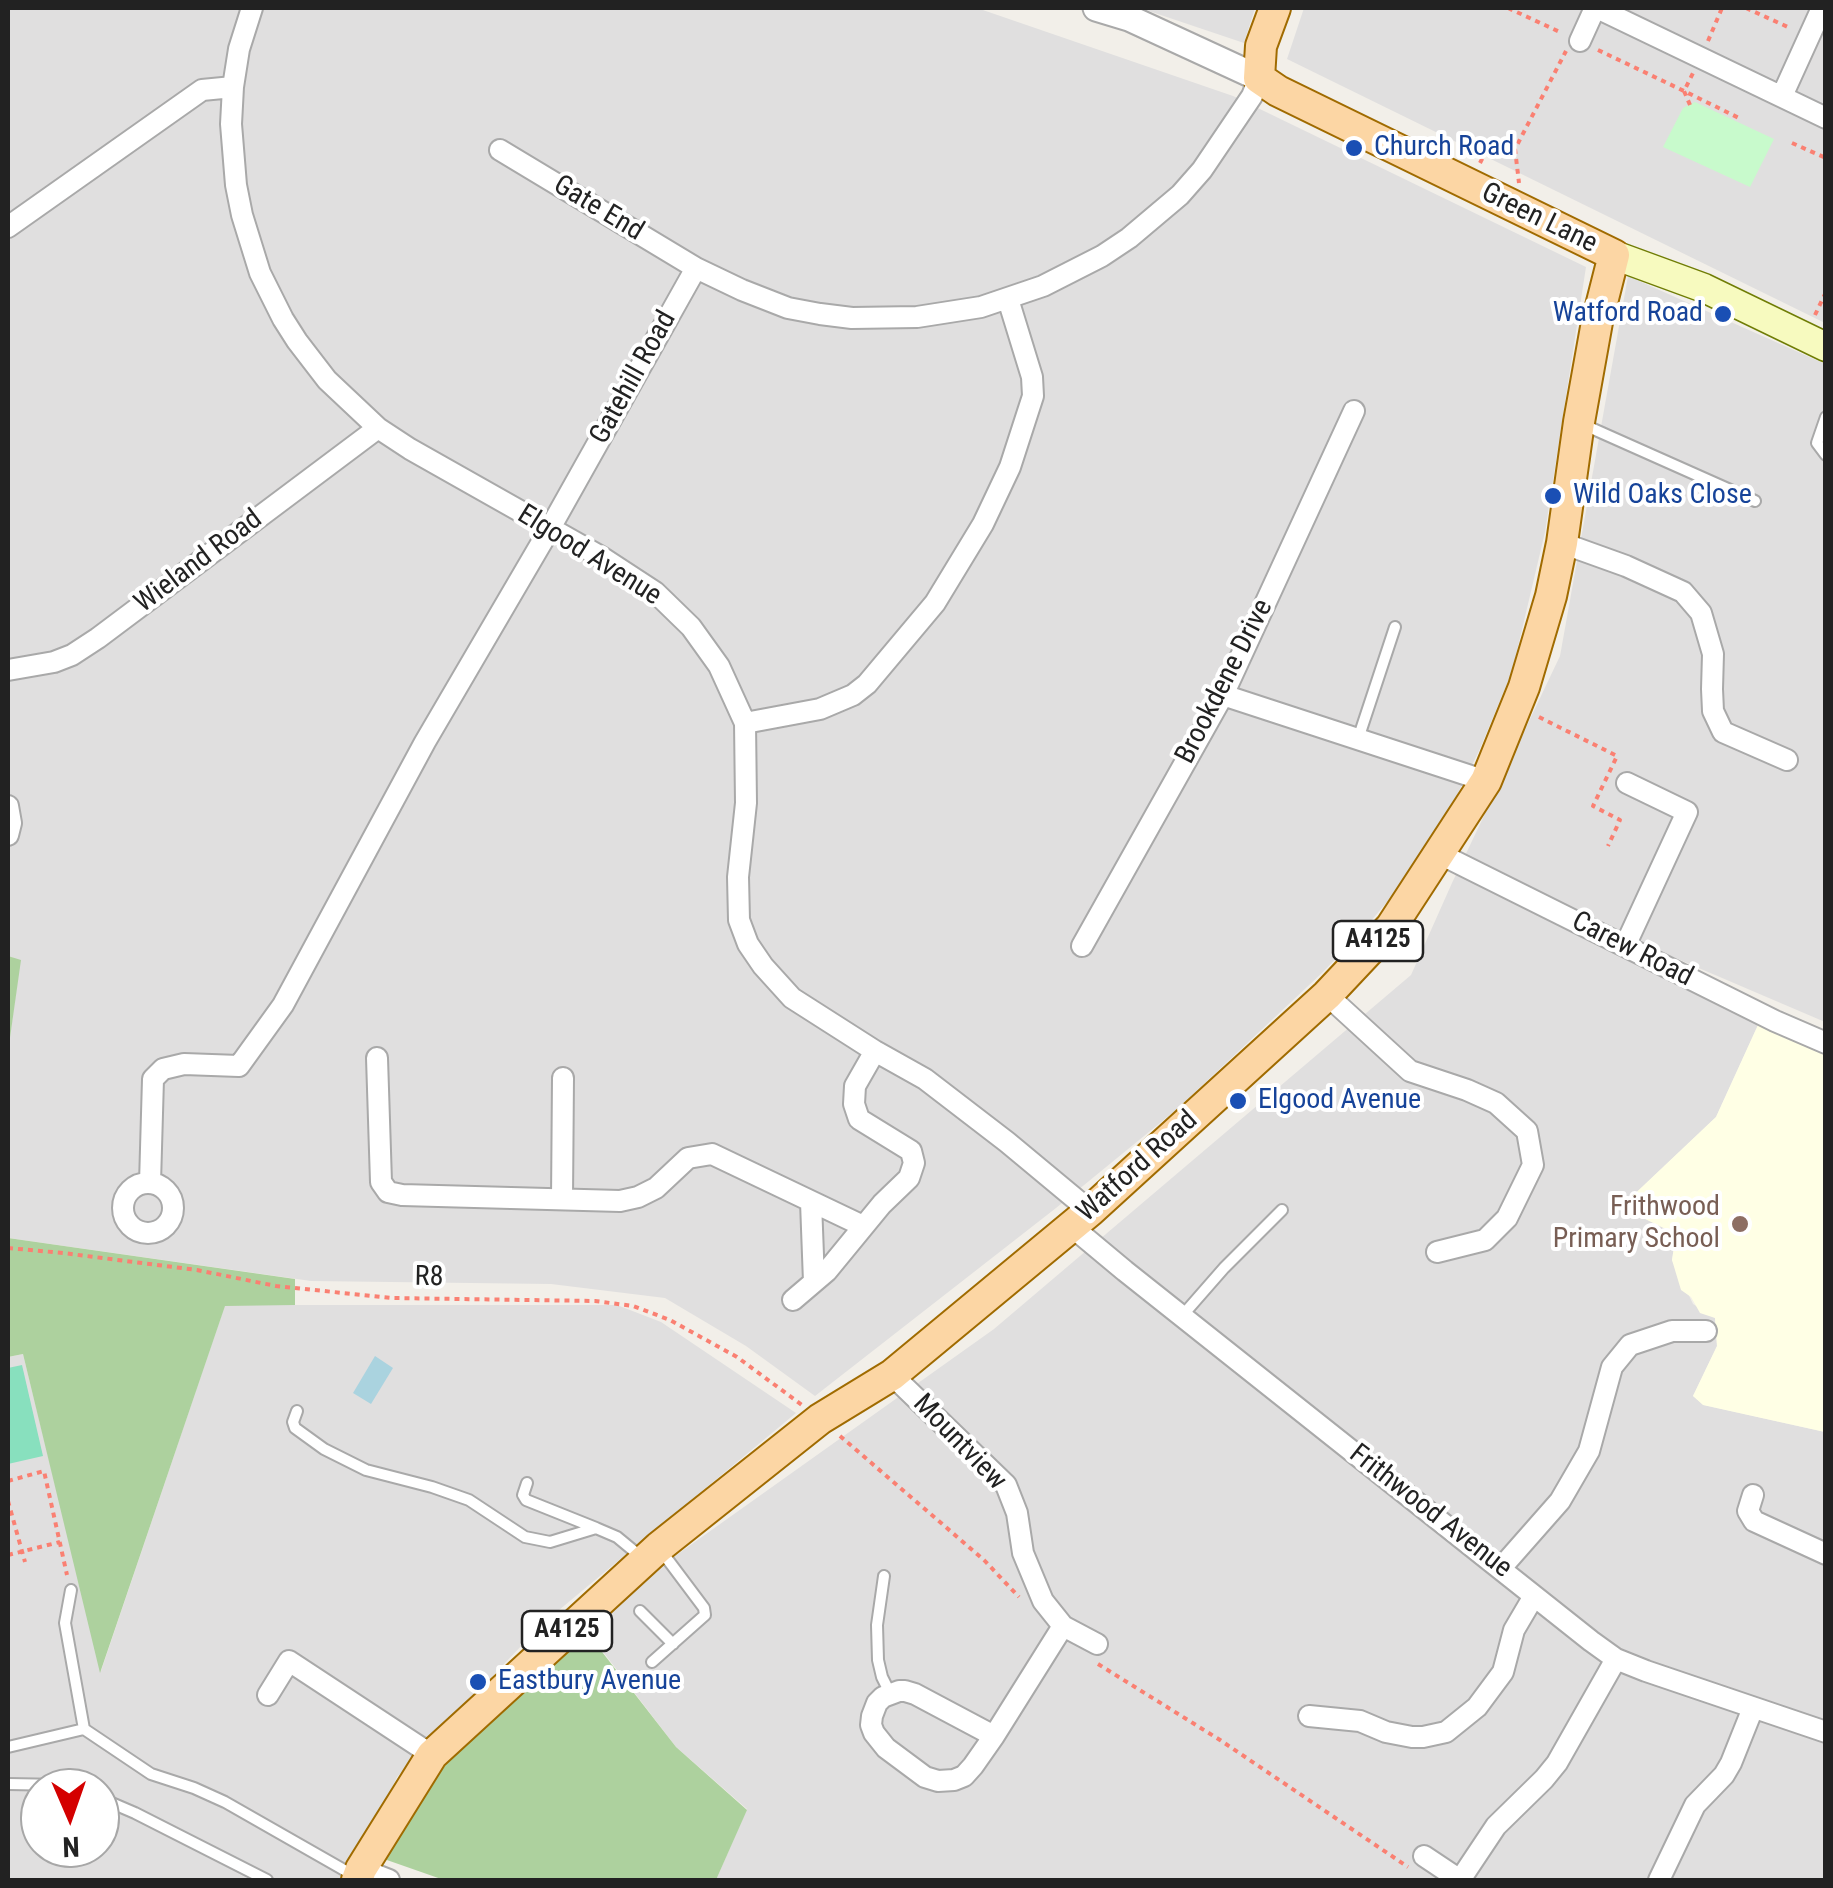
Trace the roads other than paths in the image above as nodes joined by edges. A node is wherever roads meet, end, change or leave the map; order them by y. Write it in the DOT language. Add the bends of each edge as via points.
graph roads {
  1 [pos="252,8"];
  2 [pos="1096,8"];
  3 [pos="1276,8"];
  4 [pos="1596,8"];
  5 [pos="1822,8"];
  6 [pos="1580,41"];
  7 [pos="1259,78"];
  8 [pos="233,86"];
  9 [pos="1782,96"];
  10 [pos="1826,118"];
  11 [pos="500,150"];
  12 [pos="8,227"];
  13 [pos="1614,255"];
  14 [pos="696,268"];
  15 [pos="1008,299"];
  16 [pos="1826,347"];
  17 [pos="1354,411"];
  18 [pos="1826,417"];
  19 [pos="1579,422"];
  20 [pos="378,428"];
  21 [pos="1826,455"];
  22 [pos="1755,501"];
  23 [pos="549,530"];
  24 [pos="1562,543"];
  25 [pos="1395,627"];
  26 [pos="8,670"];
  27 [pos="1223,694"];
  28 [pos="745,722"];
  29 [pos="1358,739"];
  30 [pos="1788,760"];
  31 [pos="1486,781"];
  32 [pos="1626,783"];
  33 [pos="8,806"];
  34 [pos="8,836"];
  35 [pos="1440,854"];
  36 [pos="1082,946"];
  37 [pos="1625,946"];
  38 [pos="1327,994"];
  39 [pos="1826,1043"];
  40 [pos="875,1052"];
  41 [pos="378,1058"];
  42 [pos="563,1078"];
  43 [pos="150,1182"];
  44 [pos="562,1198"];
  45 [pos="811,1202"];
  46 [pos="1282,1210"];
  47 [pos="1081,1218"];
  48 [pos="863,1226"];
  49 [pos="1437,1252"];
  50 [pos="814,1282"];
  51 [pos="793,1300"];
  52 [pos="1181,1316"];
  53 [pos="1706,1331"];
  54 [pos="892,1375"];
  55 [pos="297,1411"];
  56 [pos="527,1483"];
  57 [pos="1753,1495"];
  58 [pos="596,1528"];
  59 [pos="652,1554"];
  60 [pos="1826,1554"];
  61 [pos="1501,1568"];
  62 [pos="884,1576"];
  63 [pos="70,1590"];
  64 [pos="1534,1596"];
  65 [pos="640,1611"];
  66 [pos="1063,1626"];
  67 [pos="673,1644"];
  68 [pos="1098,1654"];
  69 [pos="1616,1658"];
  70 [pos="652,1662"];
  71 [pos="890,1693"];
  72 [pos="268,1695"];
  73 [pos="1753,1708"];
  74 [pos="1309,1716"];
  75 [pos="84,1729"];
  76 [pos="1826,1732"];
  77 [pos="994,1736"];
  78 [pos="8,1747"];
  79 [pos="432,1755"];
  80 [pos="120,1806"];
  81 [pos="1419,1864"];
  82 [pos="358,1876"];
  83 [pos="267,1880"];
  84 [pos="389,1880"];
  85 [pos="1460,1880"];
  86 [pos="1659,1880"];
  1 -- 8 [label="street, Elgood Avenue"];
  2 -- 7 [label="street"];
  3 -- 7 [label="main road" via="1261,46"];
  4 -- 6 [label="street"];
  4 -- 9 [label="street"];
  5 -- 9 [label="street"];
  7 -- 13 [label="main road, Green Lane"];
  7 -- 15 [label="street" via="1202,170 1156,217 1088,264"];
  8 -- 12 [label="street" via="202,90"];
  8 -- 20 [label="street, Elgood Avenue" via="236,185 260,273 312,361"];
  9 -- 10 [label="street"];
  11 -- 14 [label="street, Gate End"];
  13 -- 16 [label="main road, Green Lane" via="1704,288"];
  13 -- 19 [label="main road, Watford Road / A4125"];
  14 -- 15 [label="street" via="788,308 852,318 917,317"];
  14 -- 23 [label="street, Gatehill Road"];
  15 -- 28 [label="street" via="1033,396 983,524 934,603 853,695 820,709"];
  17 -- 27 [label="street, Brookdene Drive"];
  18 -- 21 [label="lane" via="1817,443"];
  19 -- 22 [label="lane"];
  19 -- 24 [label="main road, Watford Road / A4125"];
  20 -- 23 [label="street, Elgood Avenue"];
  20 -- 26 [label="street, Wieland Road" via="98,638 54,662"];
  23 -- 28 [label="street, Elgood Avenue" via="655,592 691,627 719,666"];
  23 -- 43 [label="street, Gatehill Road" via="283,1005 239,1066 184,1064 153,1078"];
  24 -- 30 [label="street" via="1683,592 1701,613 1714,654 1713,711 1723,732"];
  24 -- 31 [label="main road, Watford Road / A4125" via="1552,596"];
  25 -- 29 [label="lane"];
  27 -- 29 [label="street"];
  27 -- 36 [label="street, Brookdene Drive"];
  28 -- 40 [label="street, Elgood Avenue" via="738,877 739,920 748,944 792,998"];
  29 -- 31 [label="street"];
  31 -- 35 [label="main road, Watford Road / A4125"];
  32 -- 37 [label="street" via="1687,812"];
  33 -- 34 [label="street"];
  35 -- 37 [label="street, Carew Road"];
  35 -- 38 [label="main road, Watford Road / A4125" via="1392,927"];
  37 -- 39 [label="street, Carew Road"];
  38 -- 47 [label="main road, Watford Road / A4125"];
  38 -- 49 [label="street" via="1410,1071 1496,1103 1527,1131 1533,1165 1508,1218 1485,1240"];
  40 -- 47 [label="street, Elgood Avenue" via="925,1079 1007,1142"];
  40 -- 48 [label="street" via="855,1086 859,1119 911,1151 914,1164"];
  41 -- 44 [label="street" via="381,1182 388,1192"];
  42 -- 44 [label="street"];
  44 -- 45 [label="street" via="638,1196 688,1158 712,1154"];
  45 -- 48 [label="street"];
  45 -- 50 [label="street"];
  46 -- 52 [label="lane"];
  47 -- 52 [label="street, Frithwood Avenue"];
  47 -- 54 [label="main road, Watford Road / A4125"];
  48 -- 50 [label="street"];
  50 -- 51 [label="street"];
  52 -- 61 [label="street, Frithwood Avenue"];
  53 -- 61 [label="street" via="1672,1332 1630,1345 1612,1367 1589,1452 1560,1501"];
  54 -- 59 [label="main road, Watford Road / A4125" via="820,1419"];
  54 -- 66 [label="street, Mountview" via="1006,1484 1023,1553 1043,1601"];
  55 -- 58 [label="lane" via="294,1428 324,1449 366,1470 469,1500 525,1537 550,1542"];
  56 -- 58 [label="lane" via="526,1500"];
  57 -- 60 [label="street" via="1748,1511 1754,1521"];
  58 -- 59 [label="lane"];
  59 -- 67 [label="lane" via="706,1615"];
  59 -- 79 [label="main road, Watford Road / A4125"];
  61 -- 64 [label="street, Frithwood Avenue"];
  62 -- 71 [label="lane" via="878,1660"];
  63 -- 75 [label="lane" via="65,1623"];
  64 -- 69 [label="street, Frithwood Avenue"];
  64 -- 74 [label="street" via="1519,1618 1504,1672 1446,1732 1412,1737 1360,1721"];
  65 -- 67 [label="lane"];
  66 -- 68 [label="street, Mountview"];
  66 -- 77 [label="street"];
  67 -- 70 [label="lane"];
  69 -- 73 [label="street, Frithwood Avenue"];
  69 -- 85 [label="street" via="1557,1762 1496,1826"];
  71 -- 77 [label="street" via="915,1694"];
  71 -- 77 [label="street" via="877,1703 871,1725 886,1748 925,1777 946,1782 964,1776"];
  72 -- 79 [label="street" via="289,1660"];
  73 -- 76 [label="street, Frithwood Avenue"];
  73 -- 86 [label="street" via="1731,1764 1695,1805"];
  75 -- 78 [label="lane"];
  75 -- 82 [label="lane" via="152,1774 224,1802"];
  79 -- 82 [label="main road, Watford Road / A4125"];
  80 -- 83 [label="lane"];
  81 -- 85 [label="street"];
  82 -- 84 [label="street"];
}
